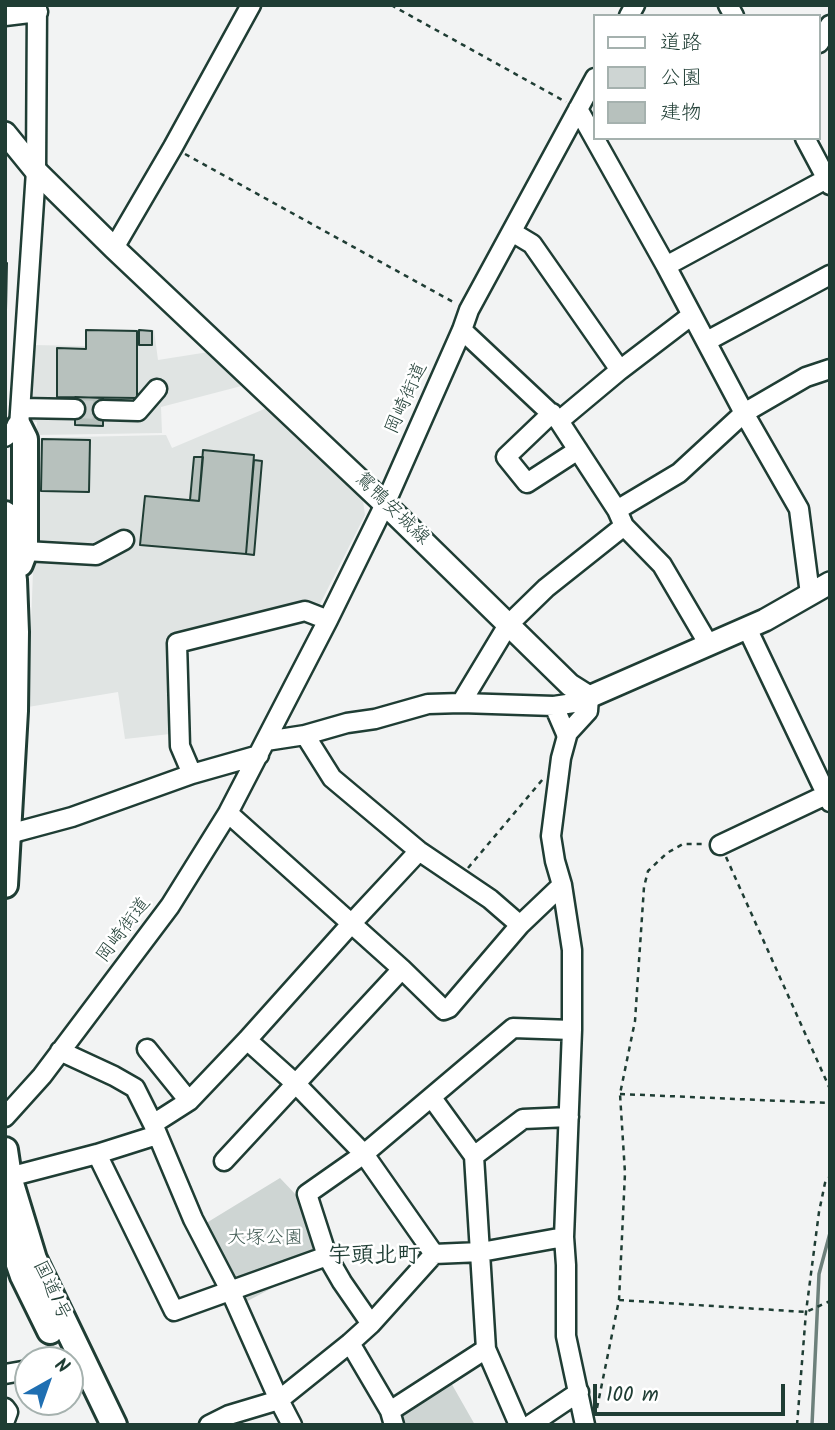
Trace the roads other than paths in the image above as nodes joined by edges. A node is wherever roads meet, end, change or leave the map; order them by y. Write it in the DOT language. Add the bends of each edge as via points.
graph roads {
  1 [pos="251,5"];
  2 [pos="38,9"];
  3 [pos="5,16"];
  4 [pos="594,80"];
  5 [pos="578,108"];
  6 [pos="5,133"];
  7 [pos="594,137"];
  8 [pos="596,140"];
  9 [pos="806,140"];
  10 [pos="36,171"];
  11 [pos="828,180"];
  12 [pos="512,232"];
  13 [pos="114,248"];
  14 [pos="666,266"];
  15 [pos="830,275"];
  16 [pos="692,315"];
  17 [pos="462,330"];
  18 [pos="707,341"];
  19 [pos="830,369"];
  20 [pos="620,370"];
  21 [pos="156,388"];
  22 [pos="75,409"];
  23 [pos="103,410"];
  24 [pos="744,413"];
  25 [pos="555,417"];
  26 [pos="15,424"];
  27 [pos="578,450"];
  28 [pos="385,504"];
  29 [pos="5,514"];
  30 [pos="621,518"];
  31 [pos="124,540"];
  32 [pos="25,551"];
  33 [pos="14,580"];
  34 [pos="830,583"];
  35 [pos="810,594"];
  36 [pos="328,620"];
  37 [pos="508,625"];
  38 [pos="747,628"];
  39 [pos="709,645"];
  40 [pos="589,697"];
  41 [pos="461,703"];
  42 [pos="554,706"];
  43 [pos="304,735"];
  44 [pos="566,735"];
  45 [pos="262,748"];
  46 [pos="192,774"];
  47 [pos="829,797"];
  48 [pos="228,813"];
  49 [pos="8,835"];
  50 [pos="720,845"];
  51 [pos="419,851"];
  52 [pos="562,884"];
  53 [pos="5,885"];
  54 [pos="351,924"];
  55 [pos="520,925"];
  56 [pos="402,969"];
  57 [pos="572,1030"];
  58 [pos="247,1040"];
  59 [pos="147,1049"];
  60 [pos="60,1051"];
  61 [pos="296,1084"];
  62 [pos="432,1098"];
  63 [pos="189,1101"];
  64 [pos="5,1117"];
  65 [pos="569,1117"];
  66 [pos="155,1129"];
  67 [pos="5,1150"];
  68 [pos="97,1154"];
  69 [pos="364,1154"];
  70 [pos="474,1157"];
  71 [pos="224,1161"];
  72 [pos="9,1177"];
  73 [pos="5,1224"];
  74 [pos="564,1237"];
  75 [pos="481,1252"];
  76 [pos="434,1254"];
  77 [pos="327,1256"];
  78 [pos="230,1290"];
  79 [pos="371,1324"];
  80 [pos="351,1343"];
  81 [pos="58,1346"];
  82 [pos="486,1349"];
  83 [pos="579,1392"];
  84 [pos="84,1399"];
  85 [pos="279,1400"];
  86 [pos="5,1408"];
  87 [pos="392,1418"];
  88 [pos="5,1420"];
  89 [pos="217,1423"];
  90 [pos="97,1425"];
  91 [pos="114,1425"];
  92 [pos="292,1425"];
  93 [pos="519,1425"];
  94 [pos="530,1425"];
  95 [pos="585,1425"];
  1 -- 13 [label="street"];
  2 -- 3 [label="street"];
  2 -- 10 [label="street"];
  4 -- 5 [label="street, 岡崎街道"];
  5 -- 7 [label="street"];
  5 -- 12 [label="street, 岡崎街道"];
  6 -- 10 [label="main road, 鴛鴨安城線"];
  8 -- 14 [label="street"];
  9 -- 11 [label="street"];
  10 -- 13 [label="main road, 鴛鴨安城線"];
  10 -- 26 [label="street"];
  11 -- 14 [label="street"];
  12 -- 17 [label="street, 岡崎街道"];
  12 -- 20 [label="street" via="532,244"];
  13 -- 28 [label="main road, 鴛鴨安城線"];
  14 -- 16 [label="street"];
  15 -- 18 [label="street"];
  16 -- 18 [label="street"];
  16 -- 20 [label="street"];
  17 -- 25 [label="street"];
  17 -- 28 [label="street, 岡崎街道"];
  18 -- 24 [label="street"];
  19 -- 24 [label="street" via="806,377"];
  20 -- 25 [label="street"];
  21 -- 23 [label="street" via="138,411"];
  22 -- 26 [label="street"];
  24 -- 30 [label="street"];
  24 -- 35 [label="street" via="799,509"];
  25 -- 27 [label="street"];
  25 -- 27 [label="street" via="506,457 527,483"];
  26 -- 32 [label="highway" via="26,439"];
  27 -- 30 [label="street"];
  28 -- 36 [label="street, 岡崎街道"];
  28 -- 37 [label="main road, 鴛鴨安城線"];
  29 -- 33 [label="highway"];
  30 -- 37 [label="street"];
  30 -- 39 [label="street" via="662,565"];
  31 -- 32 [label="street" via="96,555"];
  32 -- 33 [label="highway"];
  33 -- 49 [label="highway" via="15,711"];
  34 -- 35 [label="main road"];
  35 -- 38 [label="main road"];
  36 -- 45 [label="street, 岡崎街道"];
  36 -- 46 [label="street" via="306,611 177,643 180,746"];
  37 -- 40 [label="main road, 鴛鴨安城線" via="570,685"];
  37 -- 41 [label="street"];
  38 -- 39 [label="main road"];
  38 -- 47 [label="street"];
  39 -- 40 [label="main road"];
  40 -- 42 [label="street"];
  40 -- 44 [label="street" via="588,711"];
  41 -- 42 [label="street"];
  41 -- 43 [label="street" via="428,704"];
  42 -- 44 [label="street"];
  43 -- 45 [label="street"];
  43 -- 51 [label="street" via="332,778"];
  44 -- 52 [label="street" via="551,836"];
  45 -- 46 [label="street"];
  45 -- 48 [label="street, 岡崎街道"];
  46 -- 49 [label="street"];
  47 -- 50 [label="street"];
  48 -- 54 [label="street"];
  48 -- 60 [label="street, 岡崎街道" via="170,906"];
  49 -- 53 [label="highway"];
  51 -- 54 [label="street"];
  51 -- 55 [label="street"];
  52 -- 55 [label="street"];
  52 -- 57 [label="street" via="572,950"];
  54 -- 56 [label="street"];
  54 -- 58 [label="street"];
  55 -- 56 [label="street" via="444,1010"];
  56 -- 61 [label="street"];
  57 -- 62 [label="street" via="513,1028"];
  57 -- 65 [label="street"];
  58 -- 61 [label="street"];
  58 -- 63 [label="street"];
  59 -- 63 [label="street"];
  60 -- 64 [label="street, 岡崎街道"];
  60 -- 66 [label="street" via="135,1088"];
  61 -- 69 [label="street"];
  61 -- 71 [label="street"];
  62 -- 69 [label="street"];
  62 -- 70 [label="street"];
  63 -- 66 [label="street"];
  65 -- 70 [label="street" via="523,1119"];
  65 -- 74 [label="street"];
  66 -- 68 [label="street"];
  66 -- 78 [label="street" via="192,1219"];
  67 -- 72 [label="highway, 国道1号"];
  68 -- 72 [label="street"];
  68 -- 78 [label="street" via="174,1311"];
  69 -- 76 [label="street"];
  69 -- 77 [label="street" via="307,1194"];
  70 -- 75 [label="street"];
  72 -- 91 [label="highway, 国道1号" via="34,1259"];
  73 -- 81 [label="highway, 国道1号" via="23,1276"];
  74 -- 75 [label="street"];
  74 -- 83 [label="street" via="566,1336"];
  75 -- 76 [label="street"];
  75 -- 82 [label="street"];
  76 -- 79 [label="street"];
  77 -- 78 [label="street"];
  77 -- 79 [label="street"];
  78 -- 85 [label="street"];
  79 -- 80 [label="street"];
  80 -- 85 [label="street"];
  80 -- 87 [label="street"];
  82 -- 87 [label="street"];
  82 -- 93 [label="street"];
  83 -- 94 [label="street"];
  83 -- 95 [label="street"];
  84 -- 90 [label="highway"];
  85 -- 89 [label="street"];
  85 -- 92 [label="street"];
  86 -- 88 [label="street"];
}
